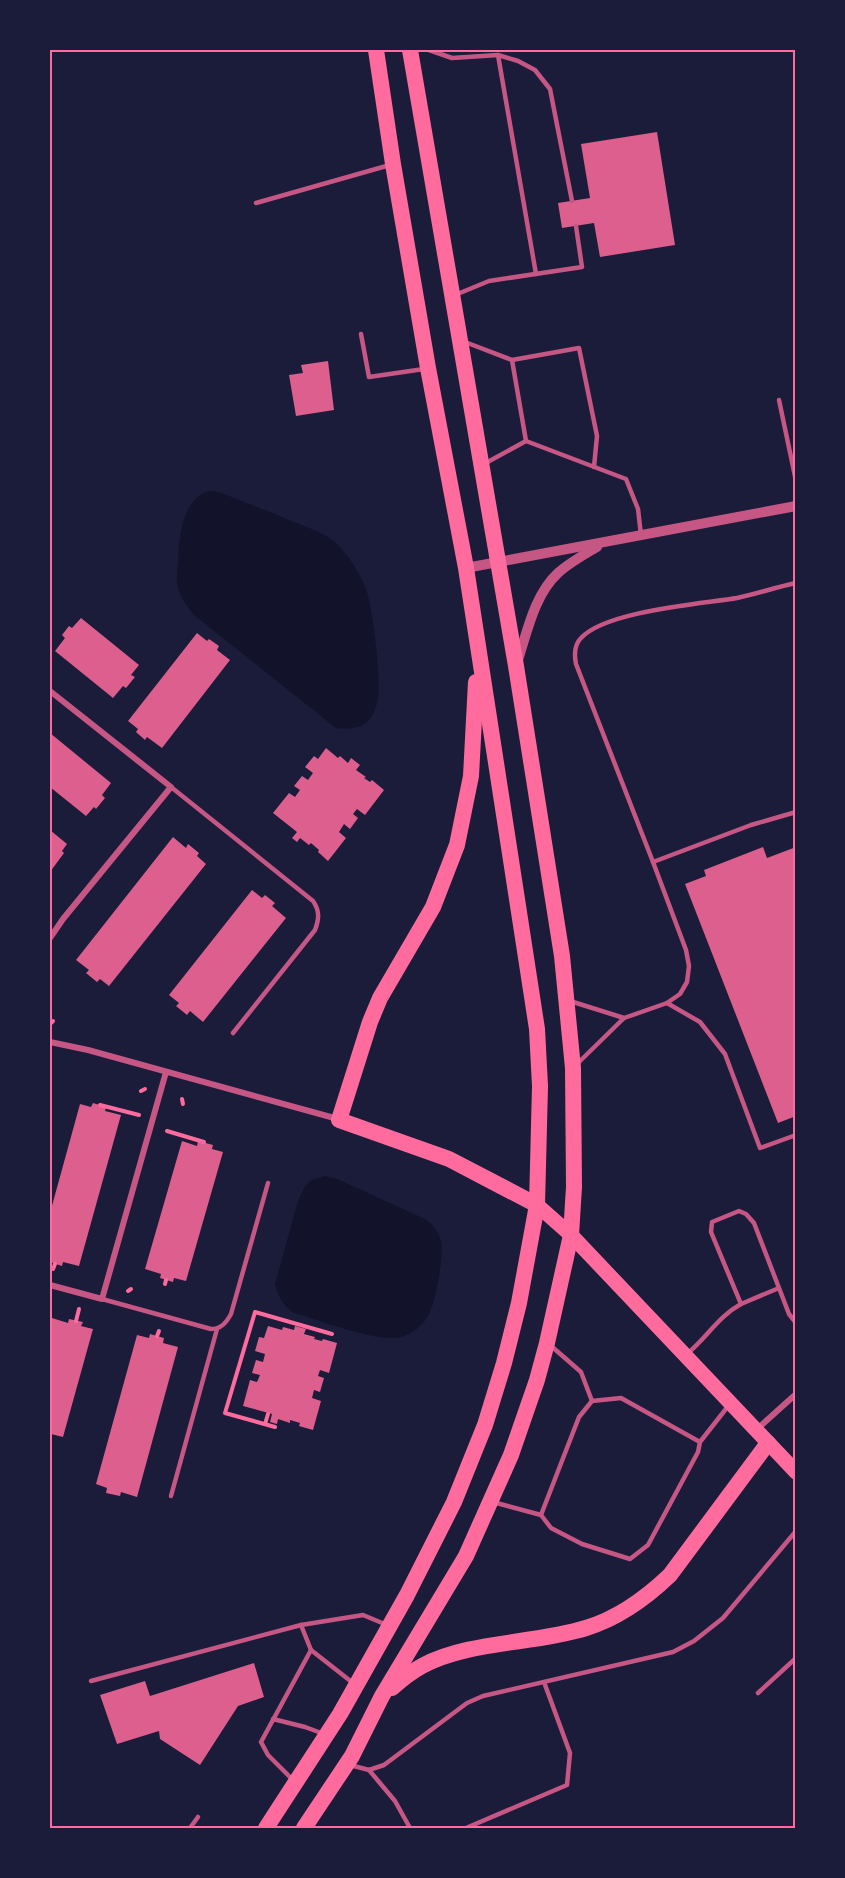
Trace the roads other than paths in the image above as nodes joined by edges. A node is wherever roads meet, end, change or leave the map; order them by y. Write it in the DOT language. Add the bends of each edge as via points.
graph roads {
  1 [pos="375,50"];
  2 [pos="411,50"];
  3 [pos="429,50"];
  4 [pos="498,55"];
  5 [pos="393,164"];
  6 [pos="572,201"];
  7 [pos="256,203"];
  8 [pos="576,226"];
  9 [pos="536,274"];
  10 [pos="452,296"];
  11 [pos="361,334"];
  12 [pos="460,340"];
  13 [pos="512,360"];
  14 [pos="428,368"];
  15 [pos="779,400"];
  16 [pos="526,441"];
  17 [pos="481,466"];
  18 [pos="594,467"];
  19 [pos="795,481"];
  20 [pos="795,506"];
  21 [pos="641,535"];
  22 [pos="604,542"];
  23 [pos="498,562"];
  24 [pos="466,568"];
  25 [pos="795,583"];
  26 [pos="477,645"];
  27 [pos="516,666"];
  28 [pos="50,691"];
  29 [pos="171,787"];
  30 [pos="795,812"];
  31 [pos="653,862"];
  32 [pos="50,938"];
  33 [pos="567,1000"];
  34 [pos="667,1003"];
  35 [pos="624,1017"];
  36 [pos="234,1033"];
  37 [pos="50,1042"];
  38 [pos="573,1068"];
  39 [pos="166,1072"];
  40 [pos="339,1120"];
  41 [pos="795,1135"];
  42 [pos="268,1183"];
  43 [pos="537,1205"];
  44 [pos="571,1235"];
  45 [pos="50,1285"];
  46 [pos="779,1288"];
  47 [pos="102,1299"];
  48 [pos="741,1304"];
  49 [pos="795,1323"];
  50 [pos="217,1329"];
  51 [pos="547,1343"];
  52 [pos="686,1355"];
  53 [pos="795,1394"];
  54 [pos="592,1401"];
  55 [pos="731,1402"];
  56 [pos="756,1430"];
  57 [pos="700,1442"];
  58 [pos="768,1443"];
  59 [pos="795,1472"];
  60 [pos="171,1497"];
  61 [pos="491,1501"];
  62 [pos="541,1515"];
  63 [pos="795,1531"];
  64 [pos="301,1625"];
  65 [pos="390,1626"];
  66 [pos="311,1650"];
  67 [pos="795,1658"];
  68 [pos="91,1681"];
  69 [pos="544,1682"];
  70 [pos="356,1685"];
  71 [pos="758,1693"];
  72 [pos="382,1696"];
  73 [pos="273,1719"];
  74 [pos="326,1735"];
  75 [pos="346,1764"];
  76 [pos="369,1770"];
  77 [pos="295,1783"];
  78 [pos="198,1817"];
  79 [pos="190,1828"];
  80 [pos="266,1828"];
  81 [pos="304,1828"];
  82 [pos="410,1828"];
  83 [pos="465,1828"];
  1 -- 5 [label="highway"];
  2 -- 10 [label="highway"];
  3 -- 4 [label="lane" via="452,58"];
  4 -- 6 [label="lane" via="535,70 550,89"];
  4 -- 9 [label="lane"];
  5 -- 7 [label="lane"];
  5 -- 14 [label="highway"];
  8 -- 9 [label="lane" via="582,267"];
  9 -- 10 [label="lane" via="489,281"];
  10 -- 12 [label="highway"];
  11 -- 14 [label="lane" via="369,377"];
  12 -- 13 [label="lane"];
  12 -- 17 [label="highway"];
  13 -- 16 [label="lane"];
  13 -- 18 [label="lane" via="579,348 597,436"];
  14 -- 24 [label="highway"];
  15 -- 19 [label="lane"];
  16 -- 17 [label="lane"];
  16 -- 18 [label="lane"];
  17 -- 23 [label="highway"];
  18 -- 21 [label="lane" via="626,479 638,509"];
  20 -- 21 [label="street"];
  21 -- 22 [label="street"];
  22 -- 23 [label="street"];
  22 -- 27 [label="street" via="557,574 545,588"];
  23 -- 24 [label="street"];
  23 -- 27 [label="highway"];
  24 -- 26 [label="highway"];
  25 -- 31 [label="lane" via="740,597 623,617 595,628 576,645 576,664"];
  26 -- 40 [label="highway" via="471,776 457,845 433,907 380,998"];
  26 -- 43 [label="highway" via="537,1029"];
  27 -- 33 [label="highway"];
  28 -- 29 [label="street"];
  29 -- 32 [label="street"];
  29 -- 36 [label="lane" via="318,907 315,930"];
  30 -- 31 [label="lane"];
  31 -- 34 [label="lane" via="689,966 684,988"];
  33 -- 35 [label="lane"];
  33 -- 38 [label="highway"];
  34 -- 35 [label="lane"];
  34 -- 41 [label="lane" via="700,1023 725,1054 760,1148"];
  35 -- 38 [label="lane"];
  37 -- 39 [label="street"];
  38 -- 44 [label="highway"];
  39 -- 40 [label="street"];
  39 -- 47 [label="street"];
  40 -- 43 [label="highway" via="449,1159"];
  42 -- 50 [label="lane" via="231,1314"];
  43 -- 44 [label="main road"];
  43 -- 65 [label="highway" via="519,1303 485,1425 454,1502"];
  44 -- 51 [label="highway"];
  44 -- 52 [label="main road"];
  45 -- 47 [label="street"];
  46 -- 48 [label="lane"];
  46 -- 48 [label="lane" via="754,1223 746,1214 739,1211 712,1222 711,1232"];
  46 -- 49 [label="lane"];
  47 -- 50 [label="lane"];
  48 -- 52 [label="lane" via="730,1310"];
  50 -- 60 [label="lane"];
  51 -- 54 [label="lane" via="581,1372"];
  51 -- 61 [label="highway" via="511,1455"];
  52 -- 55 [label="main road"];
  53 -- 56 [label="street"];
  54 -- 57 [label="lane" via="621,1398"];
  54 -- 62 [label="lane" via="579,1417"];
  55 -- 56 [label="main road"];
  55 -- 57 [label="lane"];
  56 -- 58 [label="main road"];
  57 -- 62 [label="lane" via="648,1545 630,1559 582,1544 551,1528"];
  58 -- 59 [label="main road"];
  58 -- 72 [label="highway" via="670,1575 629,1608 588,1628 444,1657 422,1666"];
  61 -- 62 [label="lane"];
  61 -- 72 [label="highway" via="466,1556"];
  63 -- 69 [label="lane" via="723,1618 694,1641 673,1652"];
  64 -- 65 [label="lane" via="363,1616"];
  64 -- 66 [label="lane"];
  64 -- 68 [label="lane"];
  65 -- 70 [label="highway"];
  66 -- 70 [label="lane"];
  66 -- 73 [label="lane"];
  67 -- 71 [label="lane"];
  69 -- 76 [label="lane" via="475,1699 384,1765"];
  69 -- 83 [label="lane" via="570,1753 567,1785"];
  70 -- 74 [label="highway"];
  72 -- 75 [label="highway"];
  73 -- 74 [label="lane"];
  73 -- 77 [label="lane" via="261,1742"];
  74 -- 77 [label="highway"];
  75 -- 76 [label="lane"];
  75 -- 81 [label="highway"];
  76 -- 82 [label="lane"];
  77 -- 80 [label="highway"];
  78 -- 79 [label="lane"];
}
